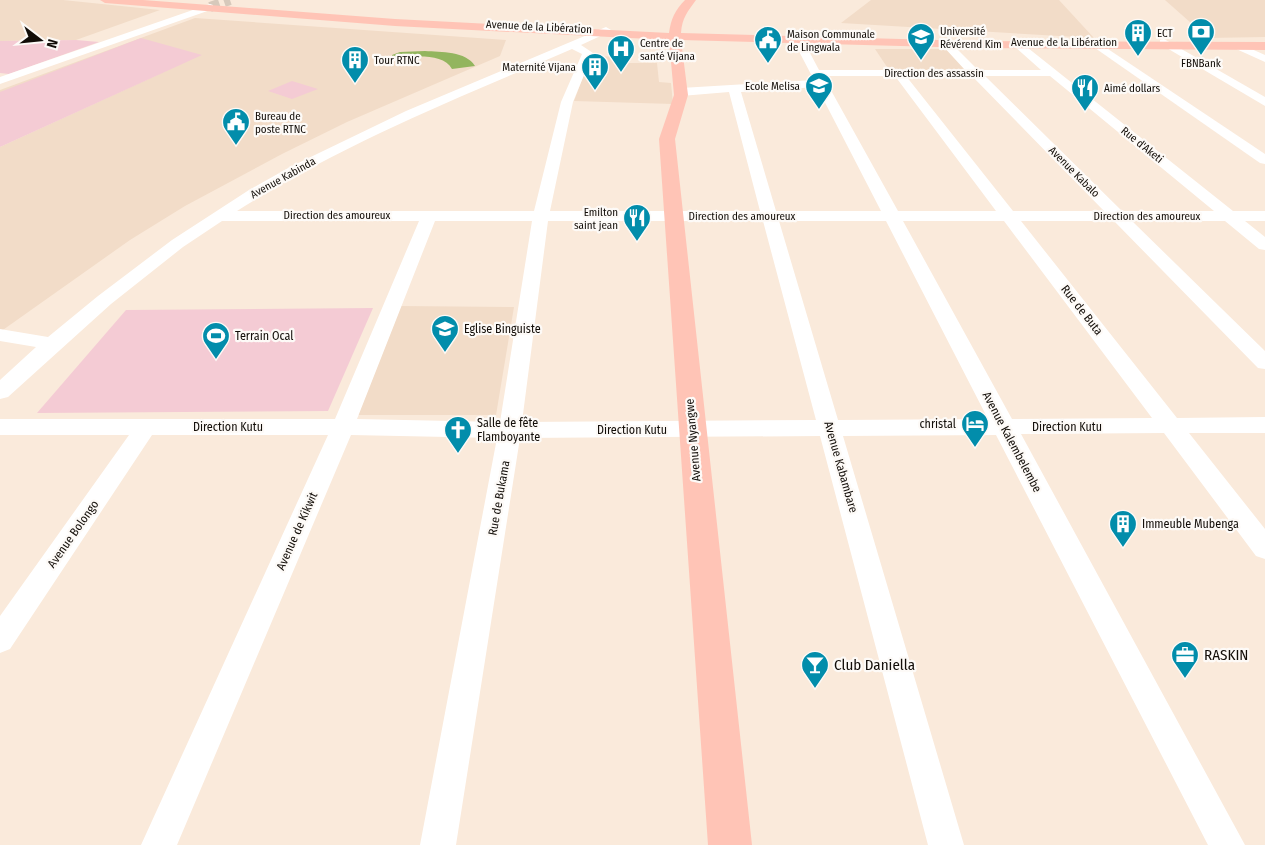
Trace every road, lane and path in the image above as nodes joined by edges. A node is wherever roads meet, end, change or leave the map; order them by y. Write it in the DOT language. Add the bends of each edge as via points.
graph roads {
  1 [pos="105,0"];
  2 [pos="143,0"];
  3 [pos="691,0"];
  4 [pos="207,8"];
  5 [pos="602,32"];
  6 [pos="675,36"];
  7 [pos="797,40"];
  8 [pos="1167,44"];
  9 [pos="1265,44"];
  10 [pos="573,45"];
  11 [pos="947,45"];
  12 [pos="1019,46"];
  13 [pos="1099,46"];
  14 [pos="1238,46"];
  15 [pos="1265,60"];
  16 [pos="898,73"];
  17 [pos="975,73"];
  18 [pos="1053,73"];
  19 [pos="818,78"];
  20 [pos="0,81"];
  21 [pos="734,89"];
  22 [pos="681,92"];
  23 [pos="1265,102"];
  24 [pos="1265,160"];
  25 [pos="429,215"];
  26 [pos="541,215"];
  27 [pos="219,216"];
  28 [pos="673,216"];
  29 [pos="1010,216"];
  30 [pos="1119,216"];
  31 [pos="1229,216"];
  32 [pos="1265,216"];
  33 [pos="769,217"];
  34 [pos="891,217"];
  35 [pos="1265,245"];
  36 [pos="0,335"];
  37 [pos="51,344"];
  38 [pos="1265,362"];
  39 [pos="0,392"];
  40 [pos="1171,426"];
  41 [pos="1265,426"];
  42 [pos="0,427"];
  43 [pos="146,427"];
  44 [pos="343,427"];
  45 [pos="1004,427"];
  46 [pos="692,429"];
  47 [pos="510,430"];
  48 [pos="830,430"];
  49 [pos="1265,548"];
  50 [pos="0,640"];
  51 [pos="160,845"];
  52 [pos="438,845"];
  53 [pos="730,845"];
  54 [pos="946,845"];
  55 [pos="1227,845"];
  1 -- 4 [label="main road, Avenue de la Libération"];
  2 -- 5 [label="main road, Avenue de la Libération"];
  3 -- 6 [label="main road" via="677,14"];
  4 -- 5 [label="main road, Avenue de la Libération" via="337,20"];
  4 -- 20 [label="street"];
  5 -- 6 [label="main road, Avenue de la Libération"];
  5 -- 10 [label="street, Avenue Kabinda"];
  6 -- 7 [label="main road, Avenue de la Libération"];
  6 -- 22 [label="main road, Avenue Nyangwe"];
  7 -- 8 [label="main road, Avenue de la Libération"];
  7 -- 11 [label="main road, Avenue de la Libération"];
  7 -- 19 [label="street, Avenue Kalembelembe"];
  8 -- 9 [label="main road, Avenue de la Libération"];
  8 -- 13 [label="main road, Avenue de la Libération"];
  8 -- 14 [label="main road, Avenue de la Libération"];
  8 -- 23 [label="street"];
  9 -- 14 [label="main road, Avenue de la Libération"];
  10 -- 26 [label="street, Rue de Bukama" via="588,53 567,102"];
  10 -- 27 [label="street, Avenue Kabinda" via="346,144 254,193"];
  11 -- 12 [label="main road, Avenue de la Libération"];
  11 -- 17 [label="street, Avenue Kabalo"];
  12 -- 13 [label="main road, Avenue de la Libération"];
  12 -- 18 [label="street, Rue d'Aketi"];
  13 -- 24 [label="street"];
  14 -- 15 [label="street"];
  16 -- 17 [label="street, Direction des assassin"];
  16 -- 19 [label="street, Direction des assassin"];
  16 -- 29 [label="street, Rue de Buta"];
  17 -- 18 [label="street, Direction des assassin"];
  17 -- 30 [label="street, Avenue Kabalo"];
  18 -- 31 [label="street, Rue d'Aketi"];
  19 -- 21 [label="street, Direction des assassin"];
  19 -- 34 [label="street, Avenue Kalembelembe"];
  21 -- 22 [label="street, Direction des assassin"];
  21 -- 33 [label="street, Avenue Kabambare"];
  22 -- 28 [label="main road, Avenue Nyangwe" via="667,130"];
  25 -- 26 [label="street, Direction des amoureux"];
  25 -- 27 [label="street, Direction des amoureux"];
  25 -- 44 [label="street, Avenue de Kikwit"];
  26 -- 28 [label="street, Direction des amoureux"];
  26 -- 47 [label="street, Rue de Bukama"];
  27 -- 37 [label="street, Avenue Kabinda" via="149,263"];
  28 -- 33 [label="street, Direction des amoureux"];
  28 -- 46 [label="main road, Avenue Nyangwe"];
  29 -- 30 [label="street, Direction des amoureux"];
  29 -- 34 [label="street, Direction des amoureux"];
  29 -- 40 [label="street, Rue de Buta"];
  30 -- 31 [label="street, Direction des amoureux"];
  30 -- 38 [label="street, Avenue Kabalo"];
  31 -- 32 [label="street, Direction des amoureux"];
  31 -- 35 [label="street, Rue d'Aketi"];
  33 -- 34 [label="street, Direction des amoureux"];
  33 -- 48 [label="street, Avenue Kabambare"];
  34 -- 45 [label="street, Avenue Kalembelembe"];
  36 -- 37 [label="street"];
  37 -- 39 [label="street, Avenue Kabinda"];
  40 -- 41 [label="street, Direction Kutu"];
  40 -- 45 [label="street, Direction Kutu"];
  40 -- 49 [label="street, Rue de Buta"];
  42 -- 43 [label="street, Direction Kutu"];
  43 -- 44 [label="street, Direction Kutu"];
  43 -- 50 [label="street, Avenue Bolongo"];
  44 -- 47 [label="street, Direction Kutu"];
  44 -- 51 [label="street, Avenue de Kikwit"];
  45 -- 48 [label="street, Direction Kutu"];
  45 -- 55 [label="street, Avenue Kalembelembe"];
  46 -- 47 [label="street, Direction Kutu"];
  46 -- 48 [label="street, Direction Kutu"];
  46 -- 53 [label="main road, Avenue Nyangwe"];
  47 -- 52 [label="street, Rue de Bukama"];
  48 -- 54 [label="street, Avenue Kabambare"];
}
